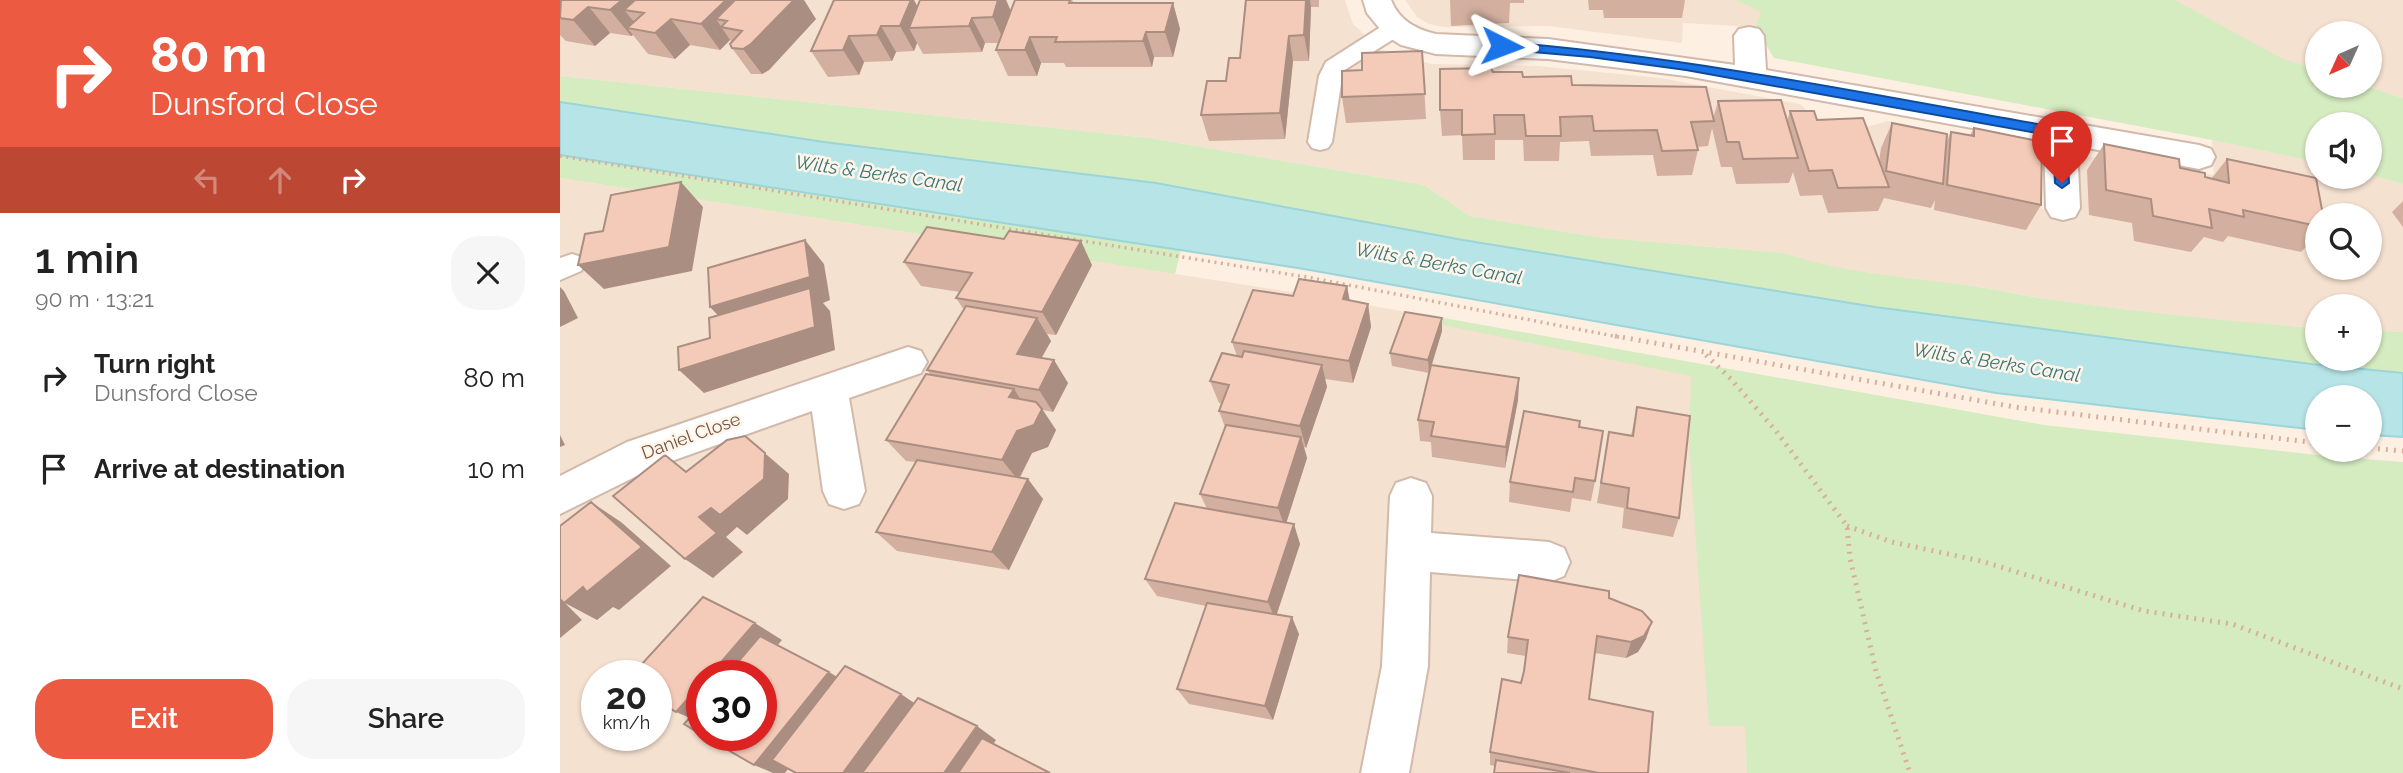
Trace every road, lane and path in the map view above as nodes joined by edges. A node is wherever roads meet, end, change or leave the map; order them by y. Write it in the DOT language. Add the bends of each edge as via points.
graph roads {
  1 [pos="1377,0"];
  2 [pos="1395,28"];
  3 [pos="1749,37"];
  4 [pos="1751,77"];
  5 [pos="2060,133"];
  6 [pos="1320,142"];
  7 [pos="560,156"];
  8 [pos="2199,157"];
  9 [pos="2063,208"];
  10 [pos="1704,353"];
  11 [pos="908,362"];
  12 [pos="828,389"];
  13 [pos="2305,442"];
  14 [pos="2382,449"];
  15 [pos="2403,451"];
  16 [pos="844,491"];
  17 [pos="560,496"];
  18 [pos="1411,496"];
  19 [pos="1847,526"];
  20 [pos="1410,551"];
  21 [pos="1549,562"];
  22 [pos="2403,689"];
  23 [pos="1385,773"];
  24 [pos="1910,773"];
  1 -- 2 [label="street"];
  2 -- 4 [label="street" via="1436,44 1548,49"];
  2 -- 6 [label="lane" via="1334,67"];
  3 -- 4 [label="street"];
  4 -- 5 [label="street"];
  5 -- 8 [label="street"];
  5 -- 9 [label="street"];
  7 -- 10 [label="path" via="1312,278"];
  10 -- 13 [label="path" via="2015,407"];
  10 -- 19 [label="path" via="1776,431"];
  11 -- 12 [label="street, Daniel Close"];
  12 -- 16 [label="street"];
  12 -- 17 [label="street, Daniel Close" via="641,454"];
  14 -- 15 [label="path"];
  18 -- 20 [label="street"];
  19 -- 22 [label="path" via="2144,611 2232,624"];
  19 -- 24 [label="path" via="1876,671"];
  20 -- 21 [label="street"];
  20 -- 23 [label="street" via="1405,666"];
}
